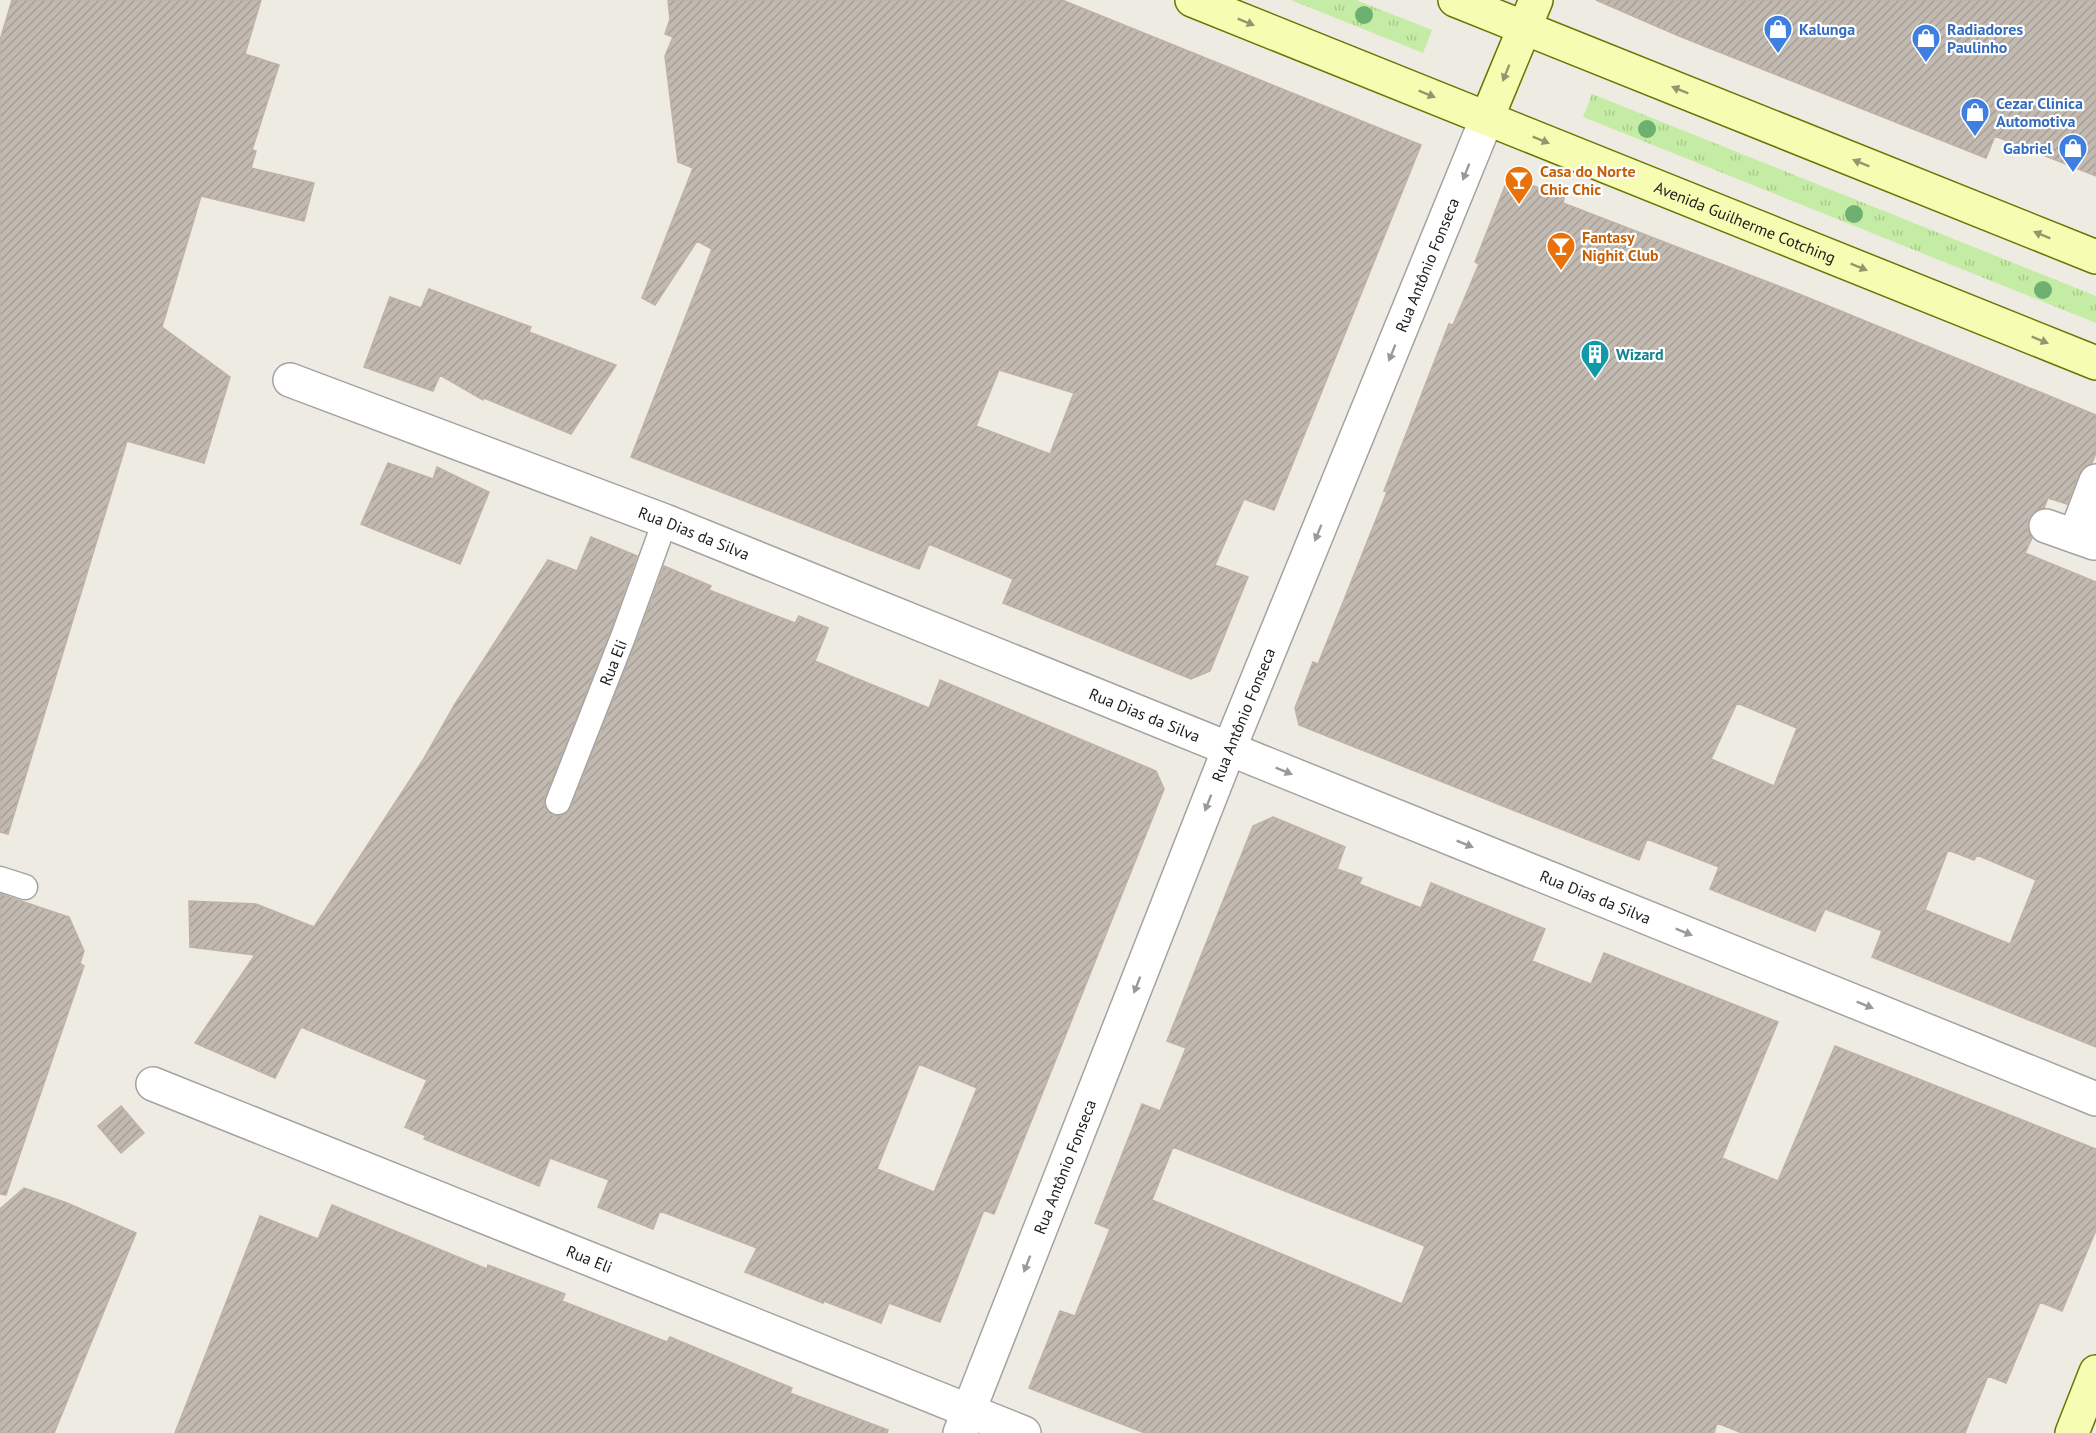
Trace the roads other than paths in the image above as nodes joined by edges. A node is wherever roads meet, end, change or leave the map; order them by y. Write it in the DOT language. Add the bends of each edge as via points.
graph roads {
  1 [pos="1192,0"];
  2 [pos="1455,0"];
  3 [pos="1530,14"];
  4 [pos="1487,118"];
  5 [pos="2096,257"];
  6 [pos="2096,363"];
  7 [pos="290,380"];
  8 [pos="2096,481"];
  9 [pos="665,521"];
  10 [pos="2072,535"];
  11 [pos="1229,749"];
  12 [pos="558,802"];
  13 [pos="0,879"];
  14 [pos="25,887"];
  15 [pos="153,1084"];
  16 [pos="2096,1099"];
  17 [pos="2096,1372"];
  18 [pos="965,1422"];
  19 [pos="1024,1433"];
  20 [pos="2072,1433"];
  1 -- 4 [label="main road, Avenida Guilherme Cotching, one-way"];
  2 -- 3 [label="main road"];
  3 -- 4 [label="main road, Rua Antônio Fonseca, one-way"];
  5 -- 3 [label="main road, one-way"];
  4 -- 6 [label="main road, Avenida Guilherme Cotching, one-way"];
  4 -- 11 [label="street, Rua Antônio Fonseca, one-way"];
  7 -- 9 [label="street, Rua Dias da Silva"];
  8 -- 10 [label="street"];
  9 -- 11 [label="street, Rua Dias da Silva"];
  9 -- 12 [label="lane, Rua Eli"];
  11 -- 16 [label="street, Rua Dias da Silva, one-way"];
  11 -- 18 [label="street, Rua Antônio Fonseca, one-way"];
  13 -- 14 [label="lane"];
  15 -- 18 [label="street, Rua Eli"];
  17 -- 20 [label="main road"];
  18 -- 19 [label="street, Rua Eli"];
}
